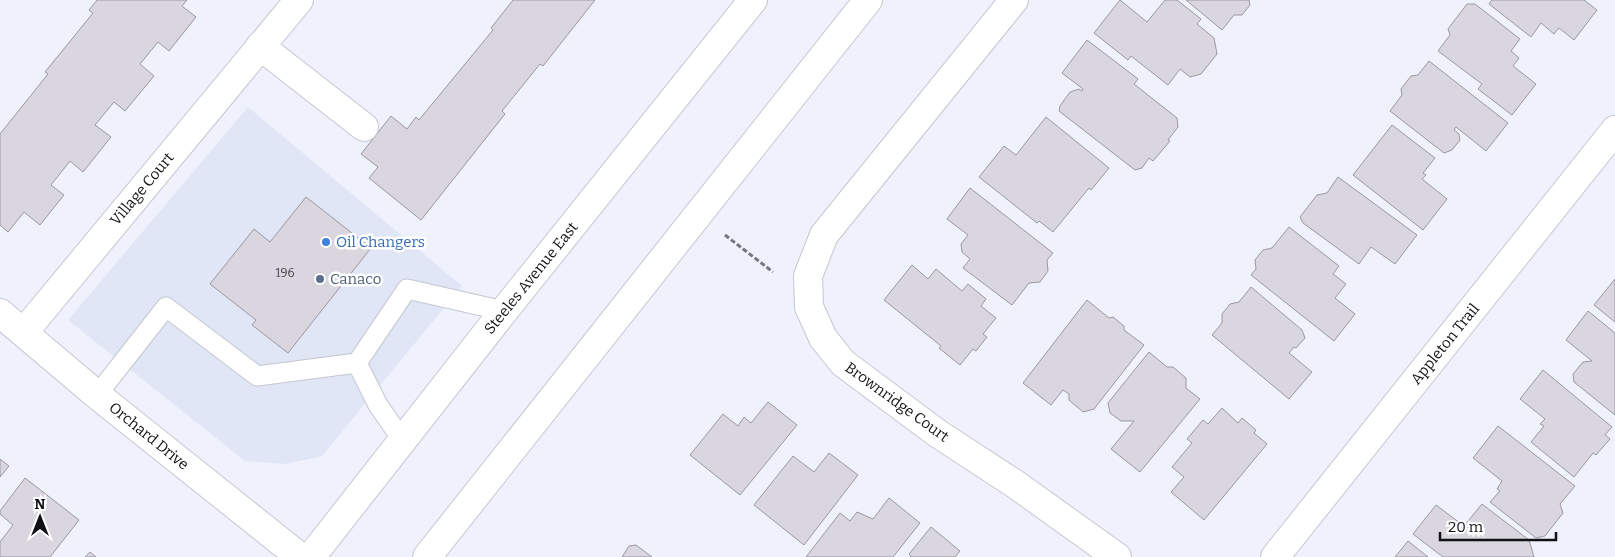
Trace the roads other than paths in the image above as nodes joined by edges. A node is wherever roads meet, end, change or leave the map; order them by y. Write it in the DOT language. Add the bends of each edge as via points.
graph roads {
  1 [pos="298,0"];
  2 [pos="753,0"];
  3 [pos="868,0"];
  4 [pos="1014,0"];
  5 [pos="260,46"];
  6 [pos="364,127"];
  7 [pos="1615,130"];
  8 [pos="504,311"];
  9 [pos="0,313"];
  10 [pos="24,332"];
  11 [pos="357,363"];
  12 [pos="97,395"];
  13 [pos="403,440"];
  14 [pos="300,557"];
  15 [pos="311,557"];
  16 [pos="427,557"];
  17 [pos="1117,557"];
  18 [pos="1275,557"];
  1 -- 5 [label="street, Village Court"];
  2 -- 8 [label="street, Steeles Avenue East"];
  3 -- 16 [label="street"];
  4 -- 17 [label="street, Brownridge Court" via="824,235 808,276 809,307 823,338 843,363 937,433"];
  5 -- 6 [label="street"];
  5 -- 10 [label="street, Village Court"];
  7 -- 18 [label="street, Appleton Trail"];
  8 -- 11 [label="lane" via="408,289"];
  8 -- 13 [label="street, Steeles Avenue East"];
  9 -- 10 [label="street, Orchard Drive"];
  10 -- 12 [label="street, Orchard Drive"];
  11 -- 12 [label="lane" via="257,376 166,307"];
  11 -- 13 [label="lane" via="378,404"];
  12 -- 14 [label="street, Orchard Drive"];
  13 -- 15 [label="street, Steeles Avenue East"];
}
